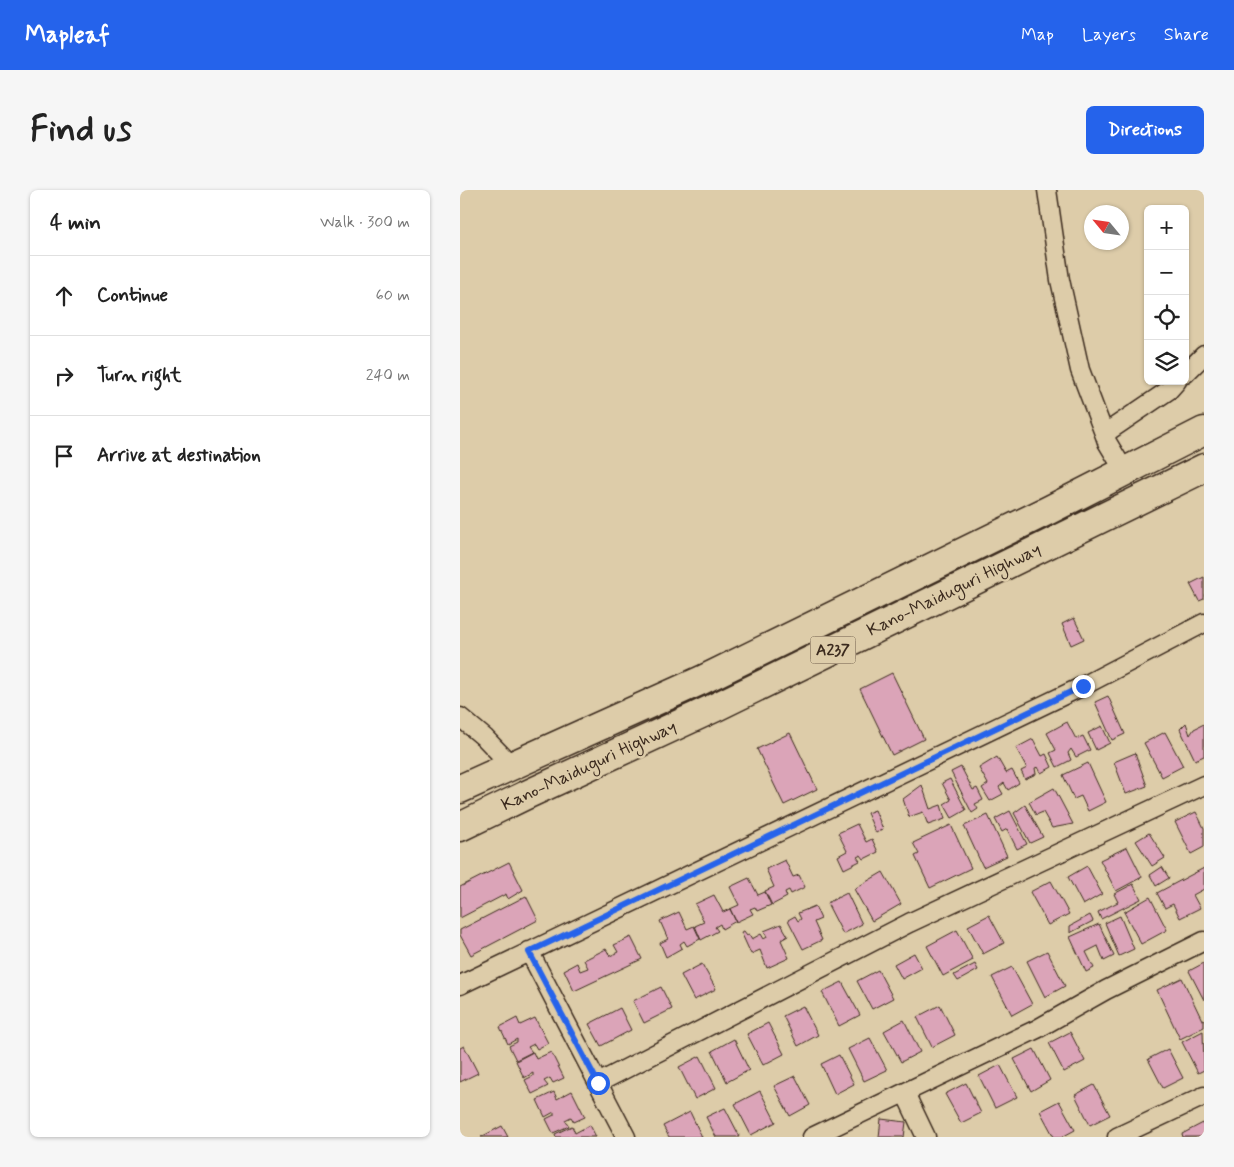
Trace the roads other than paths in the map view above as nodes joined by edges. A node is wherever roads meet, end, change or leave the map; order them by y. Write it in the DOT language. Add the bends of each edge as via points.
graph roads {
  1 [pos="1047,190"];
  2 [pos="1204,355"];
  3 [pos="1189,370"];
  4 [pos="1174,385"];
  5 [pos="1204,431"];
  6 [pos="1105,436"];
  7 [pos="1204,468"];
  8 [pos="1125,472"];
  9 [pos="1204,623"];
  10 [pos="460,717"];
  11 [pos="511,765"];
  12 [pos="1204,785"];
  13 [pos="460,789"];
  14 [pos="460,827"];
  15 [pos="1204,941"];
  16 [pos="529,952"];
  17 [pos="460,986"];
  18 [pos="598,1083"];
  19 [pos="904,1093"];
  20 [pos="1204,1096"];
  21 [pos="626,1137"];
  22 [pos="812,1137"];
  23 [pos="926,1137"];
  24 [pos="1117,1137"];
  1 -- 6 [label="street" via="1060,280 1080,370"];
  2 -- 3 [label="street"];
  4 -- 6 [label="street"];
  5 -- 8 [label="highway, Kano-Maiduguri Highway / A237"];
  6 -- 8 [label="street"];
  7 -- 14 [label="highway, Kano-Maiduguri Highway / A237" via="714,708"];
  8 -- 11 [label="highway, Kano-Maiduguri Highway / A237" via="702,680"];
  9 -- 16 [label="street" via="1083,686"];
  10 -- 11 [label="street"];
  11 -- 13 [label="highway, Kano-Maiduguri Highway / A237"];
  12 -- 18 [label="street" via="909,923"];
  15 -- 19 [label="street" via="1037,1029"];
  16 -- 17 [label="street"];
  16 -- 18 [label="street"];
  18 -- 21 [label="street"];
  19 -- 22 [label="street"];
  19 -- 23 [label="street"];
  20 -- 24 [label="street"];
}
